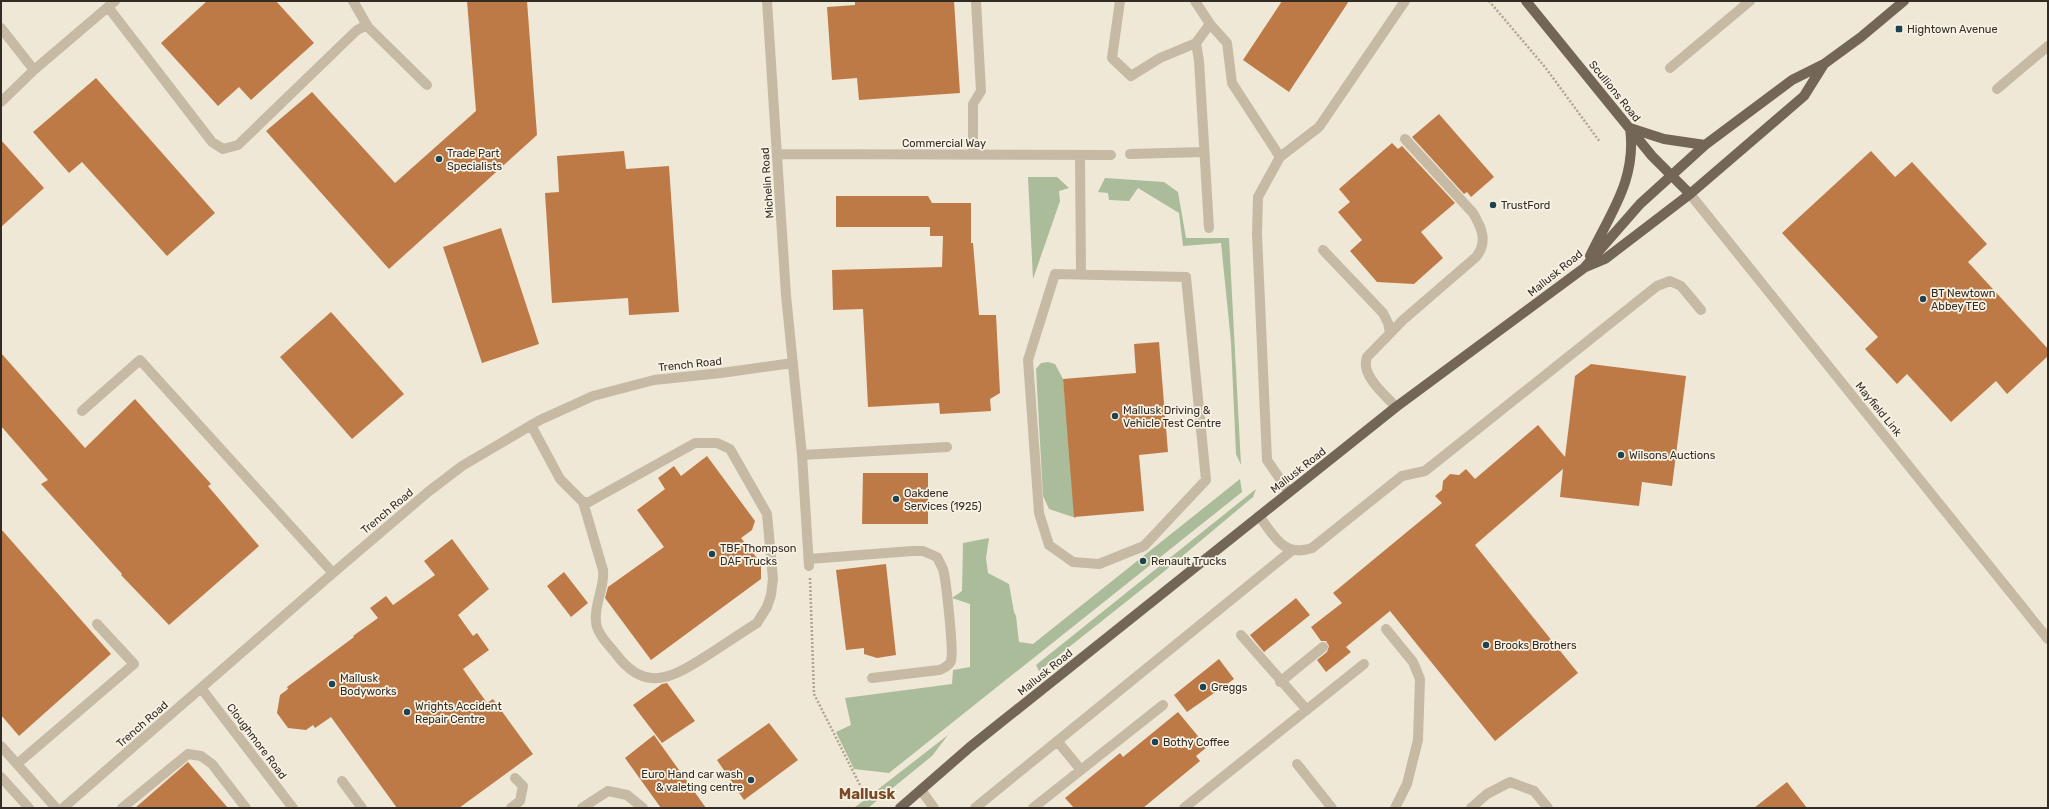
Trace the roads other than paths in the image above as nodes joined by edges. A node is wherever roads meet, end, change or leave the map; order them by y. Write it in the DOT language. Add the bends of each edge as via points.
graph roads {
  1 [pos="353,1"];
  2 [pos="767,1"];
  3 [pos="976,1"];
  4 [pos="1120,1"];
  5 [pos="1195,1"];
  6 [pos="1405,1"];
  7 [pos="1526,1"];
  8 [pos="1750,1"];
  9 [pos="1904,1"];
  10 [pos="112,4"];
  11 [pos="1210,24"];
  12 [pos="368,27"];
  13 [pos="1,28"];
  14 [pos="1196,44"];
  15 [pos="2048,46"];
  16 [pos="1824,64"];
  17 [pos="1670,68"];
  18 [pos="34,70"];
  19 [pos="427,85"];
  20 [pos="1997,89"];
  21 [pos="1,102"];
  22 [pos="1630,128"];
  23 [pos="1405,139"];
  24 [pos="1705,145"];
  25 [pos="1204,152"];
  26 [pos="777,154"];
  27 [pos="1130,154"];
  28 [pos="973,155"];
  29 [pos="1080,155"];
  30 [pos="1111,155"];
  31 [pos="1280,157"];
  32 [pos="1671,175"];
  33 [pos="1690,194"];
  34 [pos="1209,228"];
  35 [pos="1323,250"];
  36 [pos="1584,268"];
  37 [pos="1081,274"];
  38 [pos="1702,310"];
  39 [pos="1390,333"];
  40 [pos="793,363"];
  41 [pos="1396,407"];
  42 [pos="82,411"];
  43 [pos="531,425"];
  44 [pos="947,447"];
  45 [pos="802,455"];
  46 [pos="1289,492"];
  47 [pos="583,502"];
  48 [pos="1259,516"];
  49 [pos="1291,551"];
  50 [pos="333,573"];
  51 [pos="97,624"];
  52 [pos="1386,629"];
  53 [pos="1241,635"];
  54 [pos="2048,639"];
  55 [pos="1323,647"];
  56 [pos="1364,664"];
  57 [pos="872,678"];
  58 [pos="1280,682"];
  59 [pos="201,688"];
  60 [pos="1162,705"];
  61 [pos="1306,710"];
  62 [pos="1058,742"];
  63 [pos="1,746"];
  64 [pos="17,764"];
  65 [pos="1297,764"];
  66 [pos="1081,770"];
  67 [pos="1,777"];
  68 [pos="515,778"];
  69 [pos="342,781"];
  70 [pos="921,790"];
  71 [pos="29,808"];
  72 [pos="56,808"];
  73 [pos="64,808"];
  74 [pos="122,808"];
  75 [pos="246,808"];
  76 [pos="293,808"];
  77 [pos="362,808"];
  78 [pos="511,808"];
  79 [pos="582,808"];
  80 [pos="643,808"];
  81 [pos="900,808"];
  82 [pos="934,808"];
  83 [pos="975,808"];
  84 [pos="1033,808"];
  85 [pos="1184,808"];
  86 [pos="1332,808"];
  87 [pos="1394,808"];
  88 [pos="1471,808"];
  89 [pos="1548,808"];
  1 -- 12 [label="street"];
  2 -- 26 [label="street, Michelin Road"];
  3 -- 28 [label="street" via="981,91 973,104"];
  4 -- 14 [label="street" via="1112,58 1131,76 1160,58"];
  5 -- 11 [label="street"];
  6 -- 31 [label="street" via="1319,127"];
  7 -- 22 [label="main road, Scullions Road"];
  8 -- 17 [label="street"];
  9 -- 16 [label="main road"];
  10 -- 12 [label="street" via="212,142 223,149 238,145 357,30"];
  10 -- 18 [label="street"];
  11 -- 14 [label="street"];
  11 -- 31 [label="street" via="1227,43 1232,83"];
  12 -- 19 [label="street"];
  13 -- 18 [label="street"];
  14 -- 25 [label="street"];
  15 -- 20 [label="street"];
  16 -- 24 [label="main road, Mallusk Road" via="1792,80"];
  16 -- 33 [label="main road" via="1804,96"];
  18 -- 21 [label="street"];
  22 -- 24 [label="main road" via="1664,139"];
  22 -- 32 [label="main road, Scullions Road"];
  22 -- 36 [label="main road" via="1632,146 1626,180"];
  23 -- 39 [label="street" via="1473,213 1480,225 1483,243 1476,257"];
  24 -- 32 [label="main road, Mallusk Road"];
  25 -- 27 [label="street"];
  25 -- 34 [label="street"];
  26 -- 28 [label="street, Commercial Way"];
  26 -- 40 [label="street, Michelin Road"];
  28 -- 29 [label="street, Commercial Way"];
  29 -- 30 [label="street, Commercial Way"];
  29 -- 37 [label="street"];
  31 -- 46 [label="street" via="1258,197 1257,234 1267,460"];
  32 -- 33 [label="main road, Scullions Road"];
  32 -- 36 [label="main road, Mallusk Road" via="1640,204"];
  33 -- 36 [label="main road" via="1605,259"];
  33 -- 54 [label="street, Mayfield Link"];
  35 -- 39 [label="street" via="1383,313"];
  36 -- 41 [label="main road, Mallusk Road"];
  37 -- 37 [label="street" via="1186,277 1206,480 1144,546 1099,564 1073,562 1048,545 1039,513 1028,360 1055,274"];
  38 -- 49 [label="street" via="1681,286 1670,281 1657,286 1425,471 1402,476 1312,548 1301,552"];
  39 -- 41 [label="street" via="1374,348 1365,362 1372,380"];
  40 -- 43 [label="street, Trench Road" via="654,380 593,396"];
  40 -- 45 [label="street, Michelin Road"];
  41 -- 46 [label="main road, Mallusk Road"];
  42 -- 50 [label="street" via="140,360"];
  43 -- 47 [label="street" via="560,479"];
  43 -- 50 [label="street, Trench Road" via="462,466"];
  44 -- 45 [label="street"];
  45 -- 57 [label="street, Michelin Road" via="809,562 923,551 937,557 943,569 951,640 950,662 939,670"];
  46 -- 48 [label="main road, Mallusk Road"];
  47 -- 47 [label="street" via="603,570 604,582 596,610 598,630 629,668 652,678 679,674 757,623 762,616 771,595 773,579 767,514 730,449 717,442 695,443 589,502"];
  48 -- 49 [label="street" via="1280,543"];
  48 -- 70 [label="main road, Mallusk Road" via="970,747"];
  49 -- 62 [label="street"];
  50 -- 59 [label="street, Trench Road"];
  51 -- 64 [label="street" via="134,664"];
  52 -- 87 [label="street" via="1413,662 1420,679 1418,740 1407,784"];
  53 -- 58 [label="street"];
  55 -- 58 [label="street"];
  56 -- 61 [label="street"];
  58 -- 61 [label="street"];
  59 -- 73 [label="street, Trench Road"];
  59 -- 76 [label="street, Cloughmore Road"];
  60 -- 66 [label="street"];
  61 -- 85 [label="street"];
  62 -- 66 [label="street"];
  62 -- 83 [label="street"];
  63 -- 64 [label="street"];
  64 -- 72 [label="street"];
  65 -- 86 [label="street"];
  66 -- 84 [label="street"];
  67 -- 71 [label="street"];
  68 -- 78 [label="street" via="522,786 520,801"];
  69 -- 77 [label="street"];
  70 -- 81 [label="main road, Mallusk Road"];
  70 -- 82 [label="street"];
  74 -- 75 [label="street" via="188,754 201,756 212,764"];
  79 -- 80 [label="street" via="608,792 627,795"];
  88 -- 89 [label="street" via="1487,794 1510,782 1534,791"];
}
